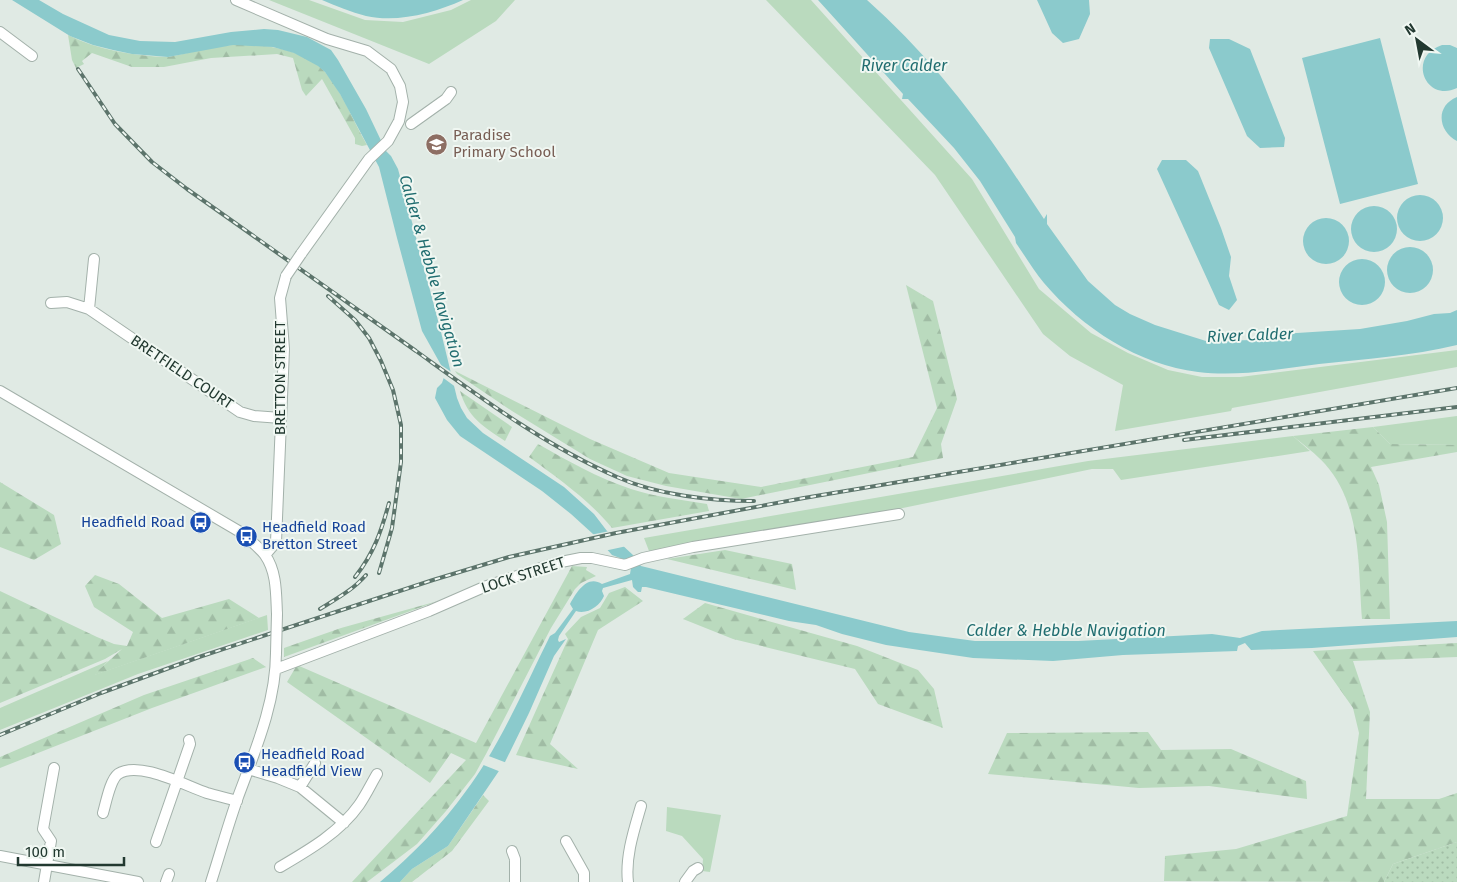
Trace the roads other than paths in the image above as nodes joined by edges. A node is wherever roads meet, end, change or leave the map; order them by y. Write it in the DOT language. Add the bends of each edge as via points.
graph roads {
  1 [pos="236,0"];
  2 [pos="0,32"];
  3 [pos="32,56"];
  4 [pos="451,92"];
  5 [pos="411,124"];
  6 [pos="94,259"];
  7 [pos="51,303"];
  8 [pos="89,309"];
  9 [pos="0,390"];
  10 [pos="281,418"];
  11 [pos="899,514"];
  12 [pos="265,555"];
  13 [pos="276,669"];
  14 [pos="189,740"];
  15 [pos="315,763"];
  16 [pos="54,768"];
  17 [pos="248,769"];
  18 [pos="377,774"];
  19 [pos="176,781"];
  20 [pos="300,787"];
  21 [pos="237,801"];
  22 [pos="641,806"];
  23 [pos="103,813"];
  24 [pos="344,823"];
  25 [pos="566,841"];
  26 [pos="156,842"];
  27 [pos="512,851"];
  28 [pos="0,856"];
  29 [pos="48,865"];
  30 [pos="280,867"];
  31 [pos="698,868"];
  32 [pos="44,882"];
  33 [pos="138,882"];
  34 [pos="211,882"];
  35 [pos="515,882"];
  36 [pos="584,882"];
  37 [pos="628,882"];
  38 [pos="685,882"];
  1 -- 10 [label="street, BRETTON STREET, bridge" via="319,36 367,51 391,68 403,102 399,121 388,141 369,159 286,276 280,298 284,349"];
  2 -- 3 [label="street"];
  4 -- 5 [label="street"];
  6 -- 8 [label="street"];
  7 -- 8 [label="street, BRETFIELD COURT" via="67,302"];
  8 -- 10 [label="street, BRETFIELD COURT" via="240,412"];
  9 -- 12 [label="street" via="242,533"];
  10 -- 12 [label="street, BRETTON STREET" via="276,542"];
  11 -- 13 [label="street, LOCK STREET" via="693,547 625,565 592,558 556,563 484,587"];
  12 -- 13 [label="street, bridge" via="276,588"];
  13 -- 17 [label="street"];
  14 -- 19 [label="street"];
  15 -- 20 [label="street"];
  16 -- 29 [label="street" via="43,829 51,841"];
  17 -- 20 [label="street"];
  17 -- 21 [label="street"];
  18 -- 24 [label="street"];
  19 -- 21 [label="street"];
  19 -- 23 [label="street" via="141,770 125,771 117,775 110,787"];
  19 -- 26 [label="street"];
  20 -- 24 [label="street"];
  21 -- 34 [label="street"];
  22 -- 37 [label="street" via="630,846"];
  24 -- 30 [label="street" via="308,851"];
  25 -- 36 [label="street" via="584,873"];
  27 -- 35 [label="street"];
  28 -- 29 [label="street"];
  29 -- 32 [label="street"];
  29 -- 33 [label="street"];
  31 -- 38 [label="street"];
}
